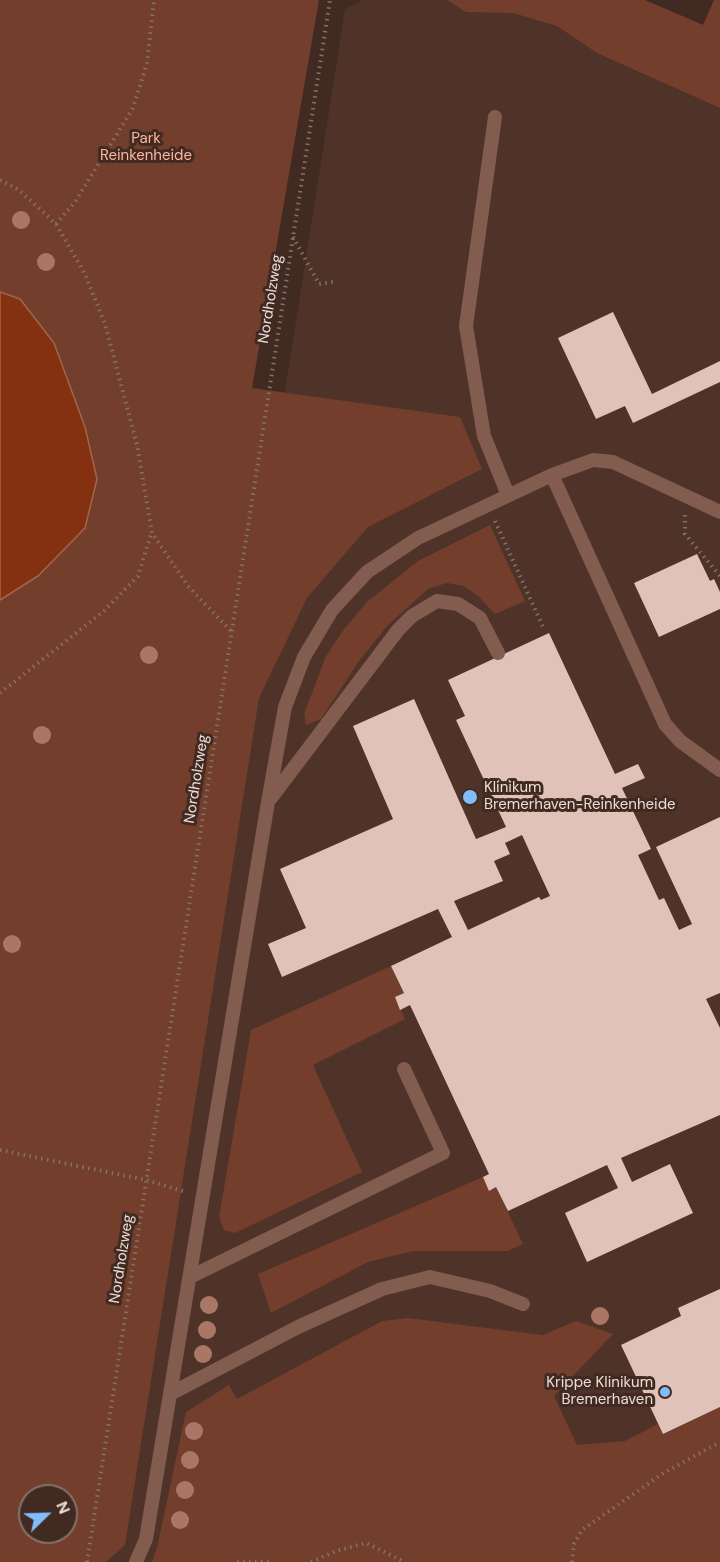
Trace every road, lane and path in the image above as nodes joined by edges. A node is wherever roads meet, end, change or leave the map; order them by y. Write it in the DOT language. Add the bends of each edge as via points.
graph roads {
  1 [pos="154,0"];
  2 [pos="330,0"];
  3 [pos="495,117"];
  4 [pos="0,180"];
  5 [pos="57,224"];
  6 [pos="293,237"];
  7 [pos="333,282"];
  8 [pos="552,475"];
  9 [pos="508,495"];
  10 [pos="684,496"];
  11 [pos="488,504"];
  12 [pos="720,512"];
  13 [pos="152,533"];
  14 [pos="720,576"];
  15 [pos="544,629"];
  16 [pos="232,632"];
  17 [pos="498,653"];
  18 [pos="0,693"];
  19 [pos="720,770"];
  20 [pos="267,802"];
  21 [pos="404,1069"];
  22 [pos="0,1150"];
  23 [pos="146,1180"];
  24 [pos="203,1197"];
  25 [pos="190,1277"];
  26 [pos="523,1304"];
  27 [pos="170,1394"];
  28 [pos="720,1442"];
  29 [pos="87,1562"];
  30 [pos="136,1562"];
  31 [pos="237,1562"];
  32 [pos="271,1562"];
  33 [pos="311,1562"];
  34 [pos="405,1562"];
  35 [pos="572,1562"];
  1 -- 5 [label="path" via="147,63 133,108"];
  2 -- 6 [label="path, Nordholzweg"];
  3 -- 9 [label="lane" via="466,326 484,436"];
  4 -- 5 [label="path" via="19,190"];
  5 -- 13 [label="path" via="85,274 105,324 137,445"];
  6 -- 7 [label="path" via="319,284"];
  6 -- 16 [label="path, Nordholzweg"];
  8 -- 9 [label="lane"];
  8 -- 10 [label="lane" via="593,460 613,462"];
  8 -- 19 [label="lane" via="665,724 680,741"];
  9 -- 11 [label="lane"];
  10 -- 12 [label="lane"];
  10 -- 14 [label="path" via="686,534"];
  11 -- 15 [label="path"];
  11 -- 20 [label="lane" via="418,538 367,572 332,610 304,657 285,708"];
  13 -- 16 [label="path" via="188,586"];
  13 -- 18 [label="path" via="138,576 104,612"];
  16 -- 23 [label="path, Nordholzweg"];
  17 -- 20 [label="lane" via="480,618 458,603 437,601 412,616"];
  20 -- 24 [label="lane"];
  21 -- 25 [label="lane" via="443,1153"];
  22 -- 23 [label="path"];
  23 -- 24 [label="path"];
  23 -- 29 [label="path, Nordholzweg"];
  24 -- 25 [label="lane"];
  25 -- 27 [label="lane"];
  26 -- 27 [label="lane" via="490,1291 430,1277 421,1279 382,1289"];
  27 -- 30 [label="lane" via="146,1539"];
  28 -- 35 [label="path" via="662,1474 582,1530 574,1544"];
  31 -- 32 [label="path"];
  33 -- 34 [label="path" via="366,1544"];
}
